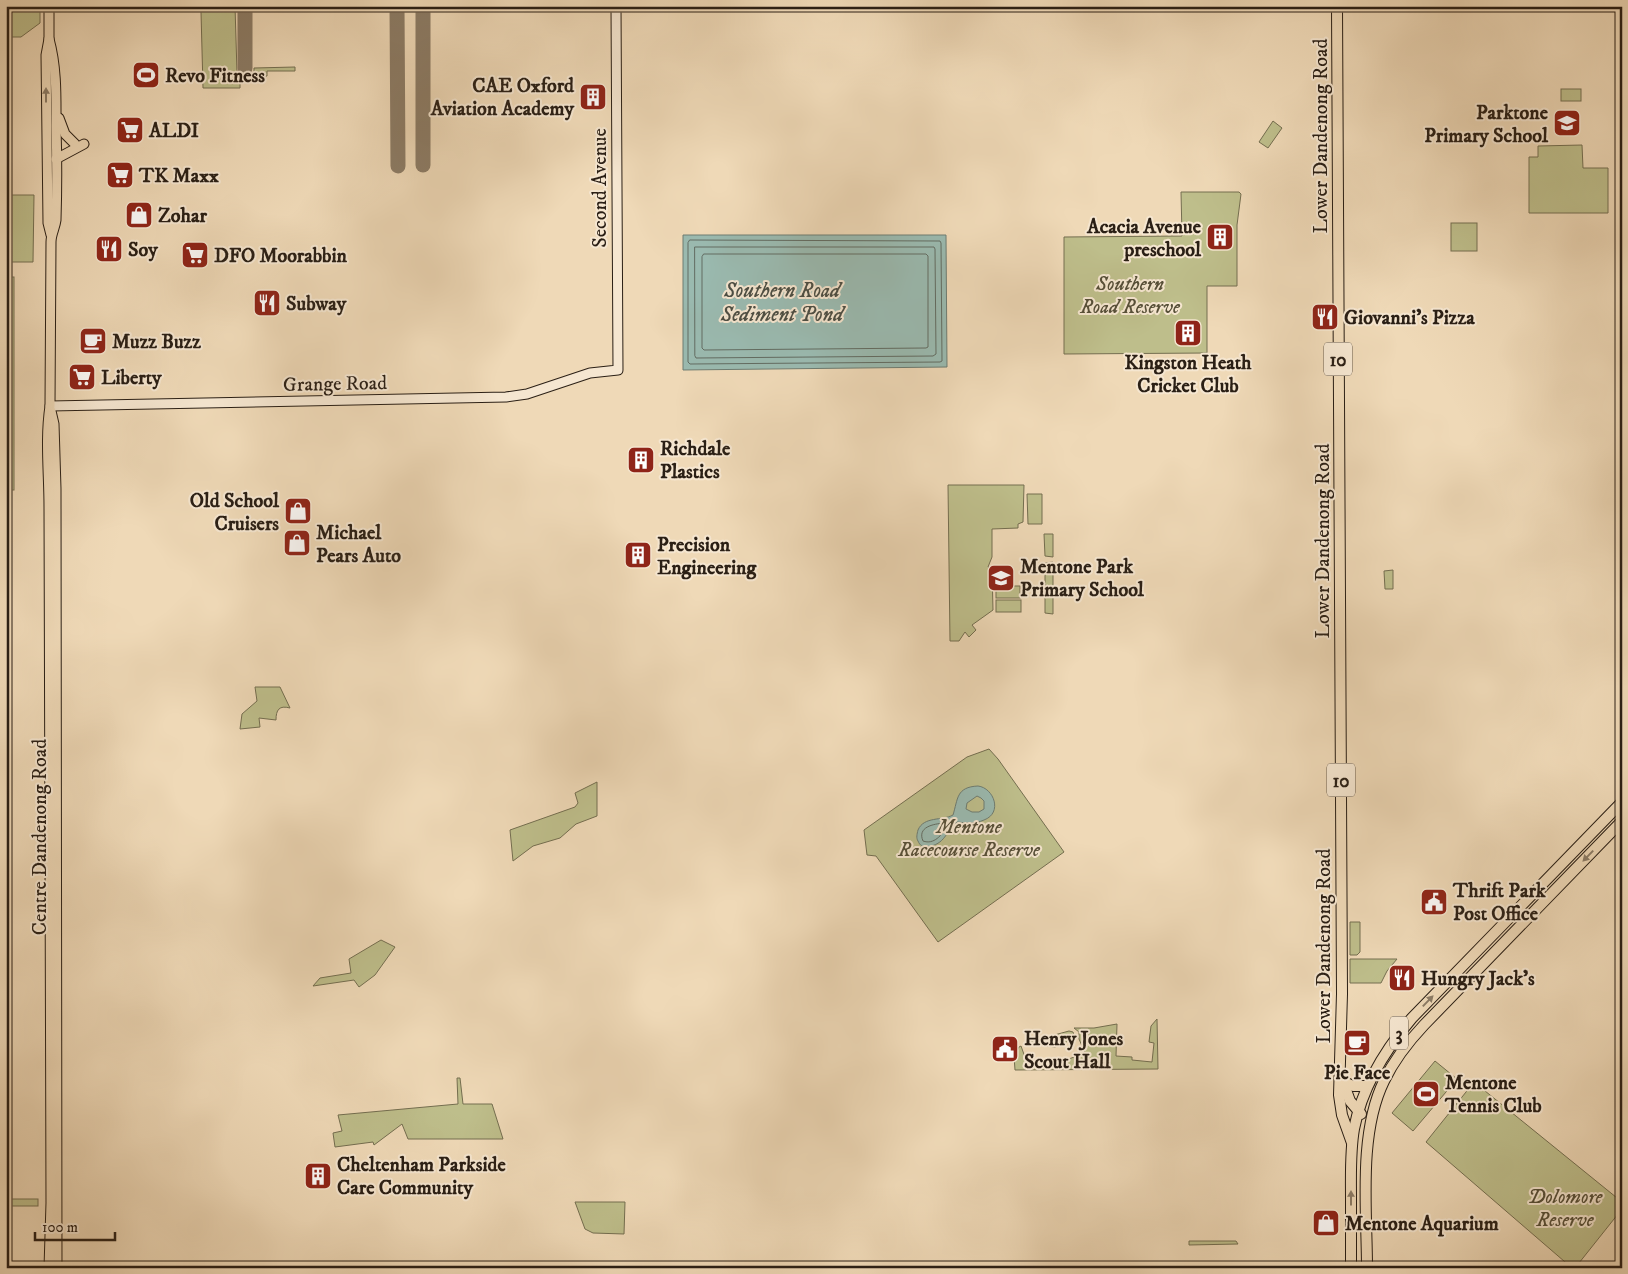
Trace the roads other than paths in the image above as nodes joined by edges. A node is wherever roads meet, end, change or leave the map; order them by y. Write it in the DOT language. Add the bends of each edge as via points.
graph roads {
  1 [pos="49,6"];
  2 [pos="616,6"];
  3 [pos="1337,6"];
  4 [pos="49,39"];
  5 [pos="56,110"];
  6 [pos="56,159"];
  7 [pos="51,235"];
  8 [pos="618,370"];
  9 [pos="50,406"];
  10 [pos="1622,802"];
  11 [pos="1622,821"];
  12 [pos="1606,838"];
  13 [pos="1585,840"];
  14 [pos="1468,960"];
  15 [pos="1478,969"];
  16 [pos="1341,1078"];
  17 [pos="1367,1086"];
  18 [pos="1340,1105"];
  19 [pos="1358,1115"];
  20 [pos="1371,1124"];
  21 [pos="1352,1143"];
  22 [pos="49,1268"];
  23 [pos="57,1268"];
  24 [pos="1351,1268"];
  25 [pos="1367,1268"];
  1 -- 4 [label="main road, Centre Dandenong Road"];
  2 -- 8 [label="main road, Second Avenue"];
  3 -- 16 [label="highway, Lower Dandenong Road / 10"];
  4 -- 5 [label="main road, Centre Dandenong Road" via="53,54"];
  7 -- 4 [label="main road, Centre Dandenong Road, one-way" via="48,223 46,114"];
  5 -- 6 [label="main road, Centre Dandenong Road"];
  5 -- 6 [label="main road" via="65,134 80,144"];
  6 -- 7 [label="main road, Centre Dandenong Road" via="56,223"];
  7 -- 9 [label="main road, Centre Dandenong Road"];
  8 -- 9 [label="main road, Grange Road" via="590,373 527,394 506,397"];
  9 -- 22 [label="main road, Centre Dandenong Road" via="47,424"];
  9 -- 23 [label="main road, Centre Dandenong Road" via="54,424 56,489"];
  10 -- 13 [label="highway, 3"];
  11 -- 12 [label="highway, 3"];
  12 -- 13 [label="highway" via="1601,834"];
  12 -- 15 [label="highway, 3, one-way"];
  13 -- 14 [label="highway, 3"];
  14 -- 15 [label="highway"];
  17 -- 14 [label="highway, 3, one-way" via="1398,1035"];
  15 -- 20 [label="highway, 3" via="1401,1052 1383,1083"];
  16 -- 17 [label="highway" via="1353,1086"];
  16 -- 18 [label="highway, Lower Dandenong Road / 10" via="1338,1090"];
  16 -- 19 [label="highway, Lower Dandenong Road / 10"];
  17 -- 19 [label="highway, 3"];
  18 -- 19 [label="highway" via="1345,1113"];
  18 -- 21 [label="highway, Lower Dandenong Road / 10"];
  19 -- 20 [label="highway"];
  19 -- 21 [label="highway, 3"];
  20 -- 25 [label="highway, 3" via="1367,1170"];
  24 -- 21 [label="highway, 3, one-way"];
}
